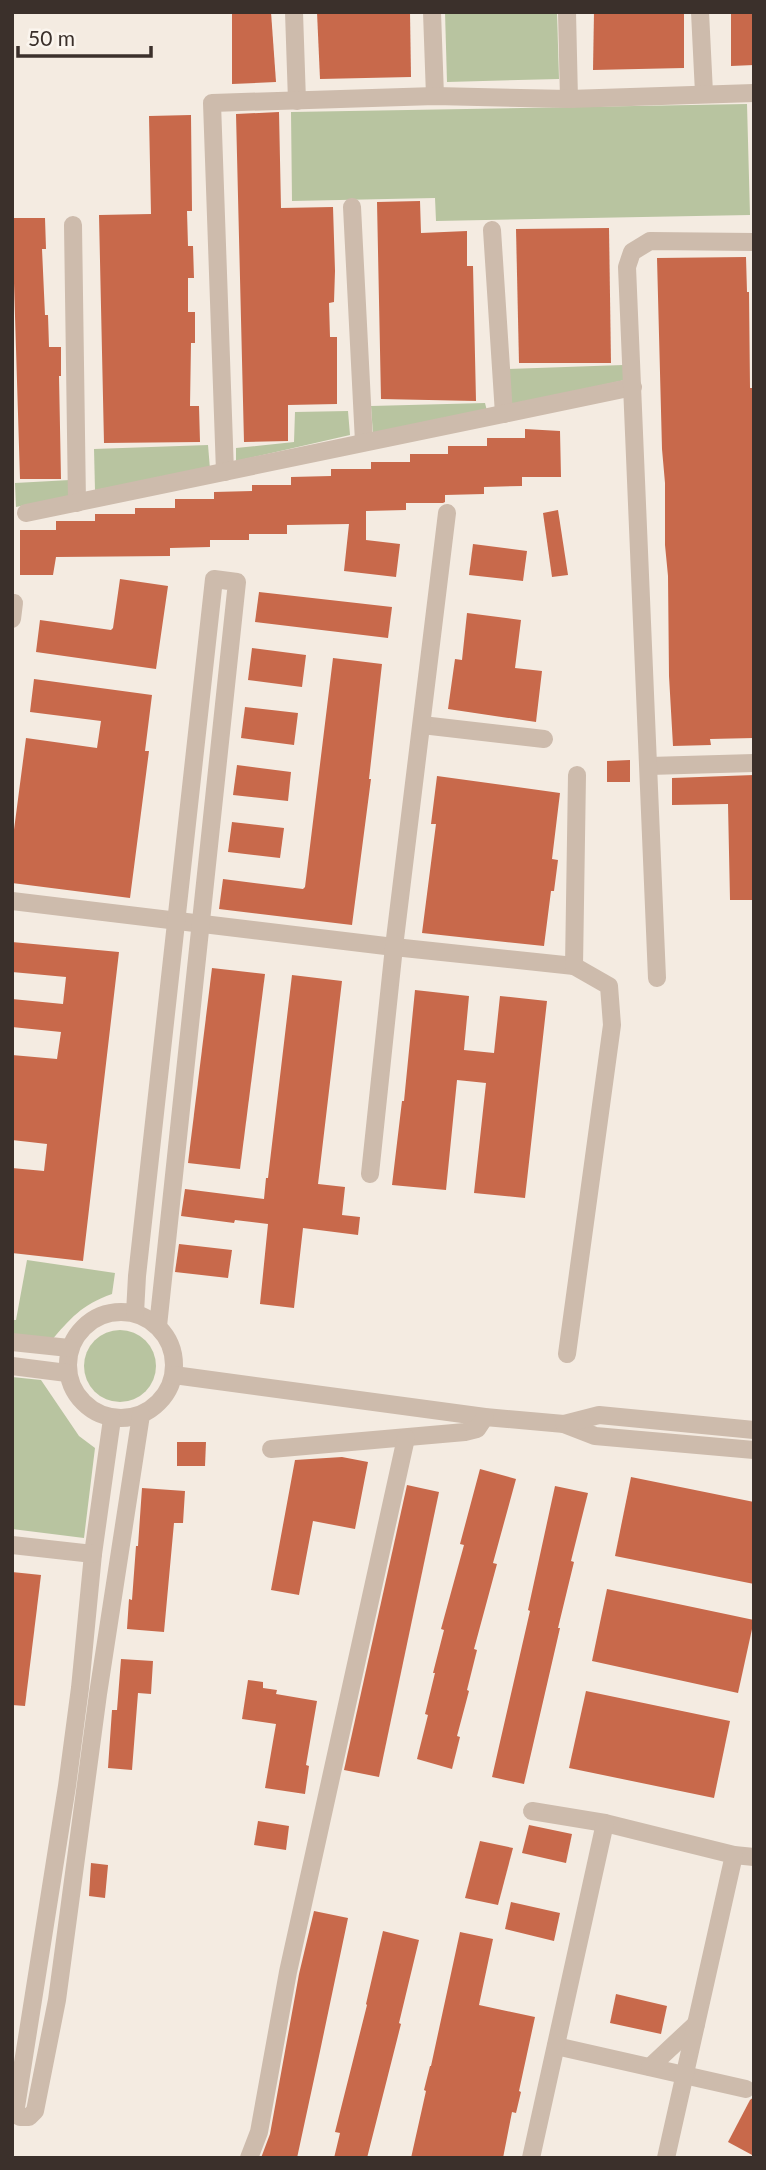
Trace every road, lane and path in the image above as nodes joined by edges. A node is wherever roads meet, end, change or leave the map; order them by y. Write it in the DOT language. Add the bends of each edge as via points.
graph roads {
  1 [pos="294,12"];
  2 [pos="432,12"];
  3 [pos="567,12"];
  4 [pos="701,12"];
  5 [pos="704,93"];
  6 [pos="754,93"];
  7 [pos="435,96"];
  8 [pos="569,99"];
  9 [pos="298,101"];
  10 [pos="352,207"];
  11 [pos="74,225"];
  12 [pos="492,230"];
  13 [pos="754,242"];
  14 [pos="634,387"];
  15 [pos="504,414"];
  16 [pos="364,442"];
  17 [pos="225,472"];
  18 [pos="77,503"];
  19 [pos="26,513"];
  20 [pos="447,513"];
  21 [pos="422,725"];
  22 [pos="544,739"];
  23 [pos="754,763"];
  24 [pos="649,766"];
  25 [pos="577,775"];
  26 [pos="12,901"];
  27 [pos="176,921"];
  28 [pos="199,924"];
  29 [pos="394,947"];
  30 [pos="574,966"];
  31 [pos="657,978"];
  32 [pos="370,1174"];
  33 [pos="135,1313"];
  34 [pos="158,1326"];
  35 [pos="12,1342"];
  36 [pos="69,1348"];
  37 [pos="566,1354"];
  38 [pos="12,1366"];
  39 [pos="67,1373"];
  40 [pos="174,1374"];
  41 [pos="141,1415"];
  42 [pos="485,1417"];
  43 [pos="112,1419"];
  44 [pos="564,1424"];
  45 [pos="754,1430"];
  46 [pos="406,1438"];
  47 [pos="271,1449"];
  48 [pos="754,1450"];
  49 [pos="12,1545"];
  50 [pos="93,1554"];
  51 [pos="532,1811"];
  52 [pos="605,1823"];
  53 [pos="734,1854"];
  54 [pos="754,1857"];
  55 [pos="696,2024"];
  56 [pos="19,2045"];
  57 [pos="556,2046"];
  58 [pos="48,2047"];
  59 [pos="650,2067"];
  60 [pos="685,2075"];
  61 [pos="746,2089"];
  62 [pos="249,2158"];
  63 [pos="531,2158"];
  64 [pos="666,2158"];
  1 -- 9 [label="street"];
  2 -- 7 [label="street"];
  3 -- 8 [label="street"];
  4 -- 5 [label="street"];
  5 -- 6 [label="street"];
  5 -- 8 [label="street"];
  7 -- 8 [label="street"];
  7 -- 9 [label="street"];
  9 -- 17 [label="street" via="212,103"];
  10 -- 16 [label="street"];
  11 -- 18 [label="street"];
  12 -- 15 [label="street"];
  13 -- 14 [label="street" via="650,241 632,252 627,267"];
  14 -- 15 [label="street"];
  14 -- 24 [label="street"];
  15 -- 16 [label="street"];
  16 -- 17 [label="street"];
  17 -- 18 [label="street"];
  18 -- 19 [label="street"];
  20 -- 21 [label="street"];
  21 -- 22 [label="street"];
  21 -- 29 [label="street"];
  23 -- 24 [label="street"];
  24 -- 31 [label="street"];
  25 -- 30 [label="street"];
  26 -- 27 [label="street"];
  27 -- 28 [label="street"];
  27 -- 28 [label="street" via="214,579 237,582"];
  27 -- 33 [label="street"];
  28 -- 29 [label="street"];
  28 -- 34 [label="street"];
  29 -- 30 [label="street"];
  29 -- 32 [label="street"];
  30 -- 37 [label="street" via="609,986 612,1026"];
  33 -- 34 [label="street"];
  33 -- 36 [label="street" via="107,1313 83,1325"];
  34 -- 40 [label="street" via="169,1340"];
  35 -- 36 [label="street"];
  36 -- 39 [label="street"];
  38 -- 39 [label="street"];
  39 -- 43 [label="street" via="75,1394 91,1410"];
  40 -- 41 [label="street" via="168,1391"];
  40 -- 42 [label="street"];
  41 -- 43 [label="street"];
  41 -- 58 [label="street"];
  42 -- 44 [label="street"];
  42 -- 46 [label="street" via="477,1429"];
  43 -- 50 [label="street"];
  44 -- 45 [label="street" via="599,1415"];
  44 -- 48 [label="street" via="596,1436"];
  46 -- 47 [label="street"];
  46 -- 62 [label="street" via="288,1972 259,2132"];
  49 -- 50 [label="street"];
  50 -- 56 [label="street" via="69,1774"];
  51 -- 52 [label="street"];
  52 -- 53 [label="street"];
  52 -- 57 [label="street"];
  53 -- 54 [label="street"];
  53 -- 55 [label="street"];
  55 -- 59 [label="street"];
  55 -- 60 [label="street"];
  56 -- 58 [label="street"];
  56 -- 58 [label="street" via="16,2113 20,2117 35,2111"];
  57 -- 59 [label="street"];
  57 -- 63 [label="street"];
  59 -- 60 [label="street"];
  60 -- 61 [label="street"];
  60 -- 64 [label="street"];
}
